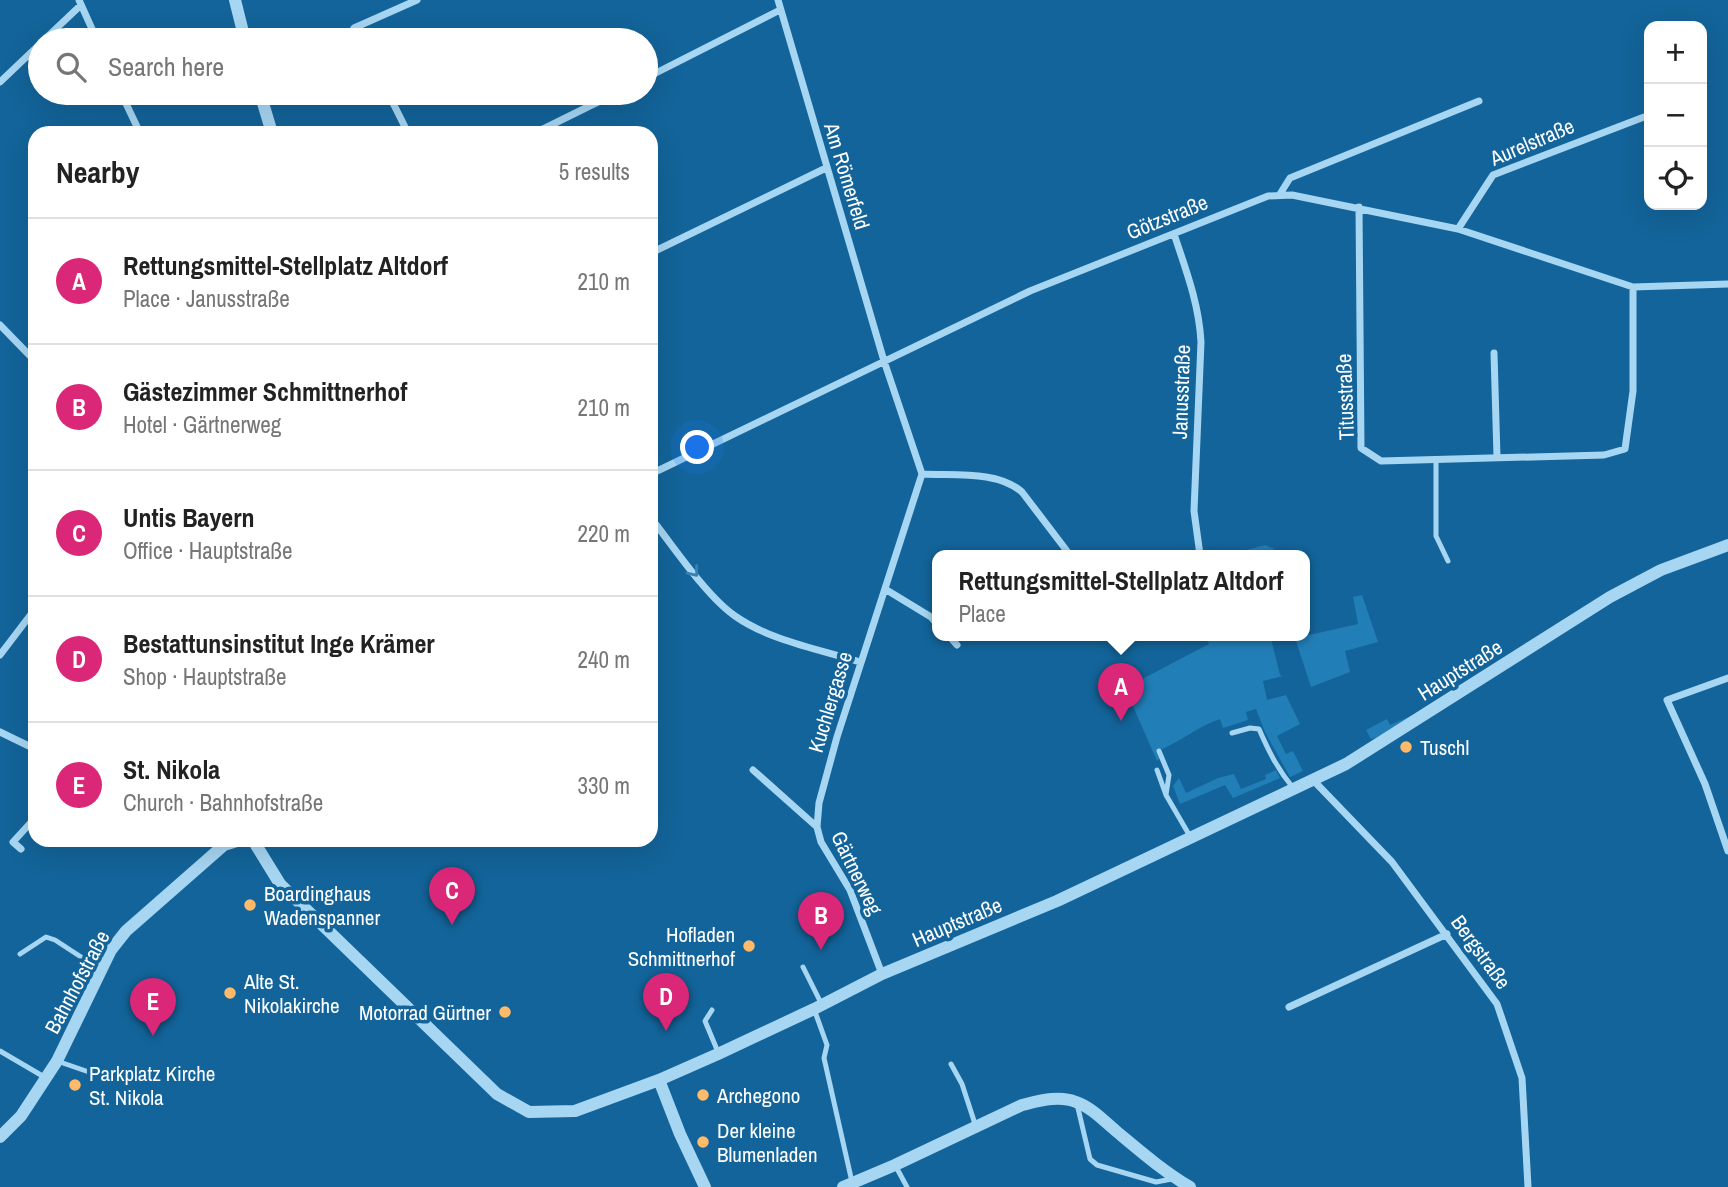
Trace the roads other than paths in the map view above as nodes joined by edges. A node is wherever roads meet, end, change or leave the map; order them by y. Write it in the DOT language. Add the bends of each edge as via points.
graph roads {
  1 [pos="235,0"];
  2 [pos="417,0"];
  3 [pos="778,0"];
  4 [pos="80,3"];
  5 [pos="780,10"];
  6 [pos="56,28"];
  7 [pos="91,28"];
  8 [pos="242,28"];
  9 [pos="354,28"];
  10 [pos="28,55"];
  11 [pos="658,72"];
  12 [pos="0,82"];
  13 [pos="1479,101"];
  14 [pos="127,105"];
  15 [pos="264,105"];
  16 [pos="394,105"];
  17 [pos="592,105"];
  18 [pos="1644,117"];
  19 [pos="137,126"];
  20 [pos="270,126"];
  21 [pos="404,126"];
  22 [pos="549,126"];
  23 [pos="826,168"];
  24 [pos="1280,194"];
  25 [pos="1359,207"];
  26 [pos="1458,229"];
  27 [pos="1174,234"];
  28 [pos="658,250"];
  29 [pos="1728,284"];
  30 [pos="1633,287"];
  31 [pos="0,325"];
  32 [pos="1494,353"];
  33 [pos="28,354"];
  34 [pos="884,361"];
  35 [pos="1497,457"];
  36 [pos="1436,461"];
  37 [pos="658,471"];
  38 [pos="922,474"];
  39 [pos="658,527"];
  40 [pos="1728,545"];
  41 [pos="1066,550"];
  42 [pos="1199,550"];
  43 [pos="1448,561"];
  44 [pos="885,589"];
  45 [pos="28,618"];
  46 [pos="932,618"];
  47 [pos="953,641"];
  48 [pos="957,645"];
  49 [pos="0,655"];
  50 [pos="860,662"];
  51 [pos="1728,678"];
  52 [pos="0,732"];
  53 [pos="1232,733"];
  54 [pos="28,746"];
  55 [pos="1159,751"];
  56 [pos="753,770"];
  57 [pos="1157,770"];
  58 [pos="1313,780"];
  59 [pos="1294,789"];
  60 [pos="1166,796"];
  61 [pos="28,826"];
  62 [pos="817,827"];
  63 [pos="1191,838"];
  64 [pos="215,847"];
  65 [pos="257,847"];
  66 [pos="21,849"];
  67 [pos="1728,851"];
  68 [pos="1447,934"];
  69 [pos="20,954"];
  70 [pos="803,967"];
  71 [pos="101,970"];
  72 [pos="882,974"];
  73 [pos="818,1007"];
  74 [pos="1289,1007"];
  75 [pos="712,1010"];
  76 [pos="0,1051"];
  77 [pos="718,1054"];
  78 [pos="57,1061"];
  79 [pos="951,1064"];
  80 [pos="46,1078"];
  81 [pos="659,1080"];
  82 [pos="115,1081"];
  83 [pos="1077,1102"];
  84 [pos="976,1127"];
  85 [pos="0,1137"];
  86 [pos="895,1165"];
  87 [pos="1175,1179"];
  88 [pos="848,1185"];
  89 [pos="705,1187"];
  90 [pos="907,1187"];
  91 [pos="1190,1187"];
  92 [pos="1528,1187"];
  1 -- 8 [label="street"];
  2 -- 9 [label="street"];
  3 -- 5 [label="street, Am Römerfeld"];
  4 -- 6 [label="street"];
  4 -- 7 [label="street"];
  5 -- 11 [label="street"];
  5 -- 23 [label="street, Am Römerfeld"];
  10 -- 12 [label="street"];
  13 -- 24 [label="street" via="1290,178"];
  14 -- 19 [label="street"];
  15 -- 20 [label="street"];
  16 -- 21 [label="street"];
  17 -- 22 [label="street"];
  18 -- 26 [label="street, Aurelstraße" via="1493,174"];
  23 -- 28 [label="street"];
  23 -- 34 [label="street, Am Römerfeld"];
  24 -- 25 [label="street, Götzstraße"];
  24 -- 27 [label="street, Götzstraße"];
  25 -- 26 [label="street, Götzstraße"];
  25 -- 36 [label="street, Titusstraße" via="1361,448 1381,461"];
  26 -- 30 [label="street, Götzstraße"];
  27 -- 34 [label="street, Götzstraße" via="1030,291"];
  27 -- 42 [label="street, Janusstraße" via="1195,297 1202,342 1194,511"];
  29 -- 30 [label="street, Götzstraße"];
  30 -- 35 [label="street, Titusstraße" via="1633,391 1625,449 1604,455"];
  31 -- 33 [label="street"];
  32 -- 35 [label="street"];
  34 -- 37 [label="street, Götzstraße"];
  34 -- 38 [label="street"];
  35 -- 36 [label="street, Titusstraße"];
  36 -- 43 [label="lane" via="1436,536"];
  38 -- 41 [label="street" via="992,478 1013,484"];
  38 -- 44 [label="street, Kuchlergasse"];
  39 -- 50 [label="street, one-way" via="732,614 769,635"];
  40 -- 58 [label="street, Hauptstraße" via="1661,570 1610,597 1346,764"];
  44 -- 46 [label="street"];
  44 -- 50 [label="street, Kuchlergasse"];
  45 -- 49 [label="street"];
  47 -- 48 [label="street"];
  50 -- 62 [label="street, Kuchlergasse" via="819,803"];
  51 -- 67 [label="street" via="1667,700 1705,784"];
  52 -- 54 [label="street"];
  53 -- 59 [label="lane" via="1259,729"];
  55 -- 60 [label="lane" via="1169,775"];
  56 -- 62 [label="street, Gärtnerweg"];
  57 -- 60 [label="lane"];
  58 -- 59 [label="street, Hauptstraße"];
  58 -- 68 [label="street, Bergstraße" via="1392,862"];
  59 -- 63 [label="street, Hauptstraße"];
  60 -- 63 [label="lane"];
  61 -- 66 [label="street" via="13,842"];
  62 -- 72 [label="street, Gärtnerweg" via="850,890"];
  63 -- 72 [label="street, Hauptstraße" via="1057,901"];
  64 -- 71 [label="street, Bahnhofstraße" via="126,932"];
  65 -- 81 [label="street, Hauptstraße" via="280,884 497,1094 529,1112 575,1111"];
  68 -- 74 [label="street"];
  68 -- 92 [label="street, Bergstraße" via="1497,1004 1522,1077"];
  69 -- 71 [label="lane" via="46,937"];
  70 -- 73 [label="lane"];
  71 -- 78 [label="street, Bahnhofstraße"];
  72 -- 73 [label="street, Hauptstraße"];
  73 -- 77 [label="street, Hauptstraße"];
  73 -- 88 [label="lane"];
  75 -- 77 [label="lane" via="705,1021"];
  76 -- 80 [label="lane"];
  77 -- 81 [label="street, Hauptstraße"];
  78 -- 80 [label="street, Bahnhofstraße"];
  78 -- 82 [label="lane"];
  79 -- 84 [label="lane"];
  80 -- 85 [label="street, Bahnhofstraße"];
  81 -- 89 [label="street"];
  83 -- 84 [label="street" via="1041,1100"];
  83 -- 87 [label="street"];
  83 -- 87 [label="lane" via="1090,1159 1097,1165 1156,1182"];
  84 -- 86 [label="street"];
  86 -- 88 [label="street"];
  86 -- 90 [label="lane"];
  87 -- 91 [label="street"];
}
